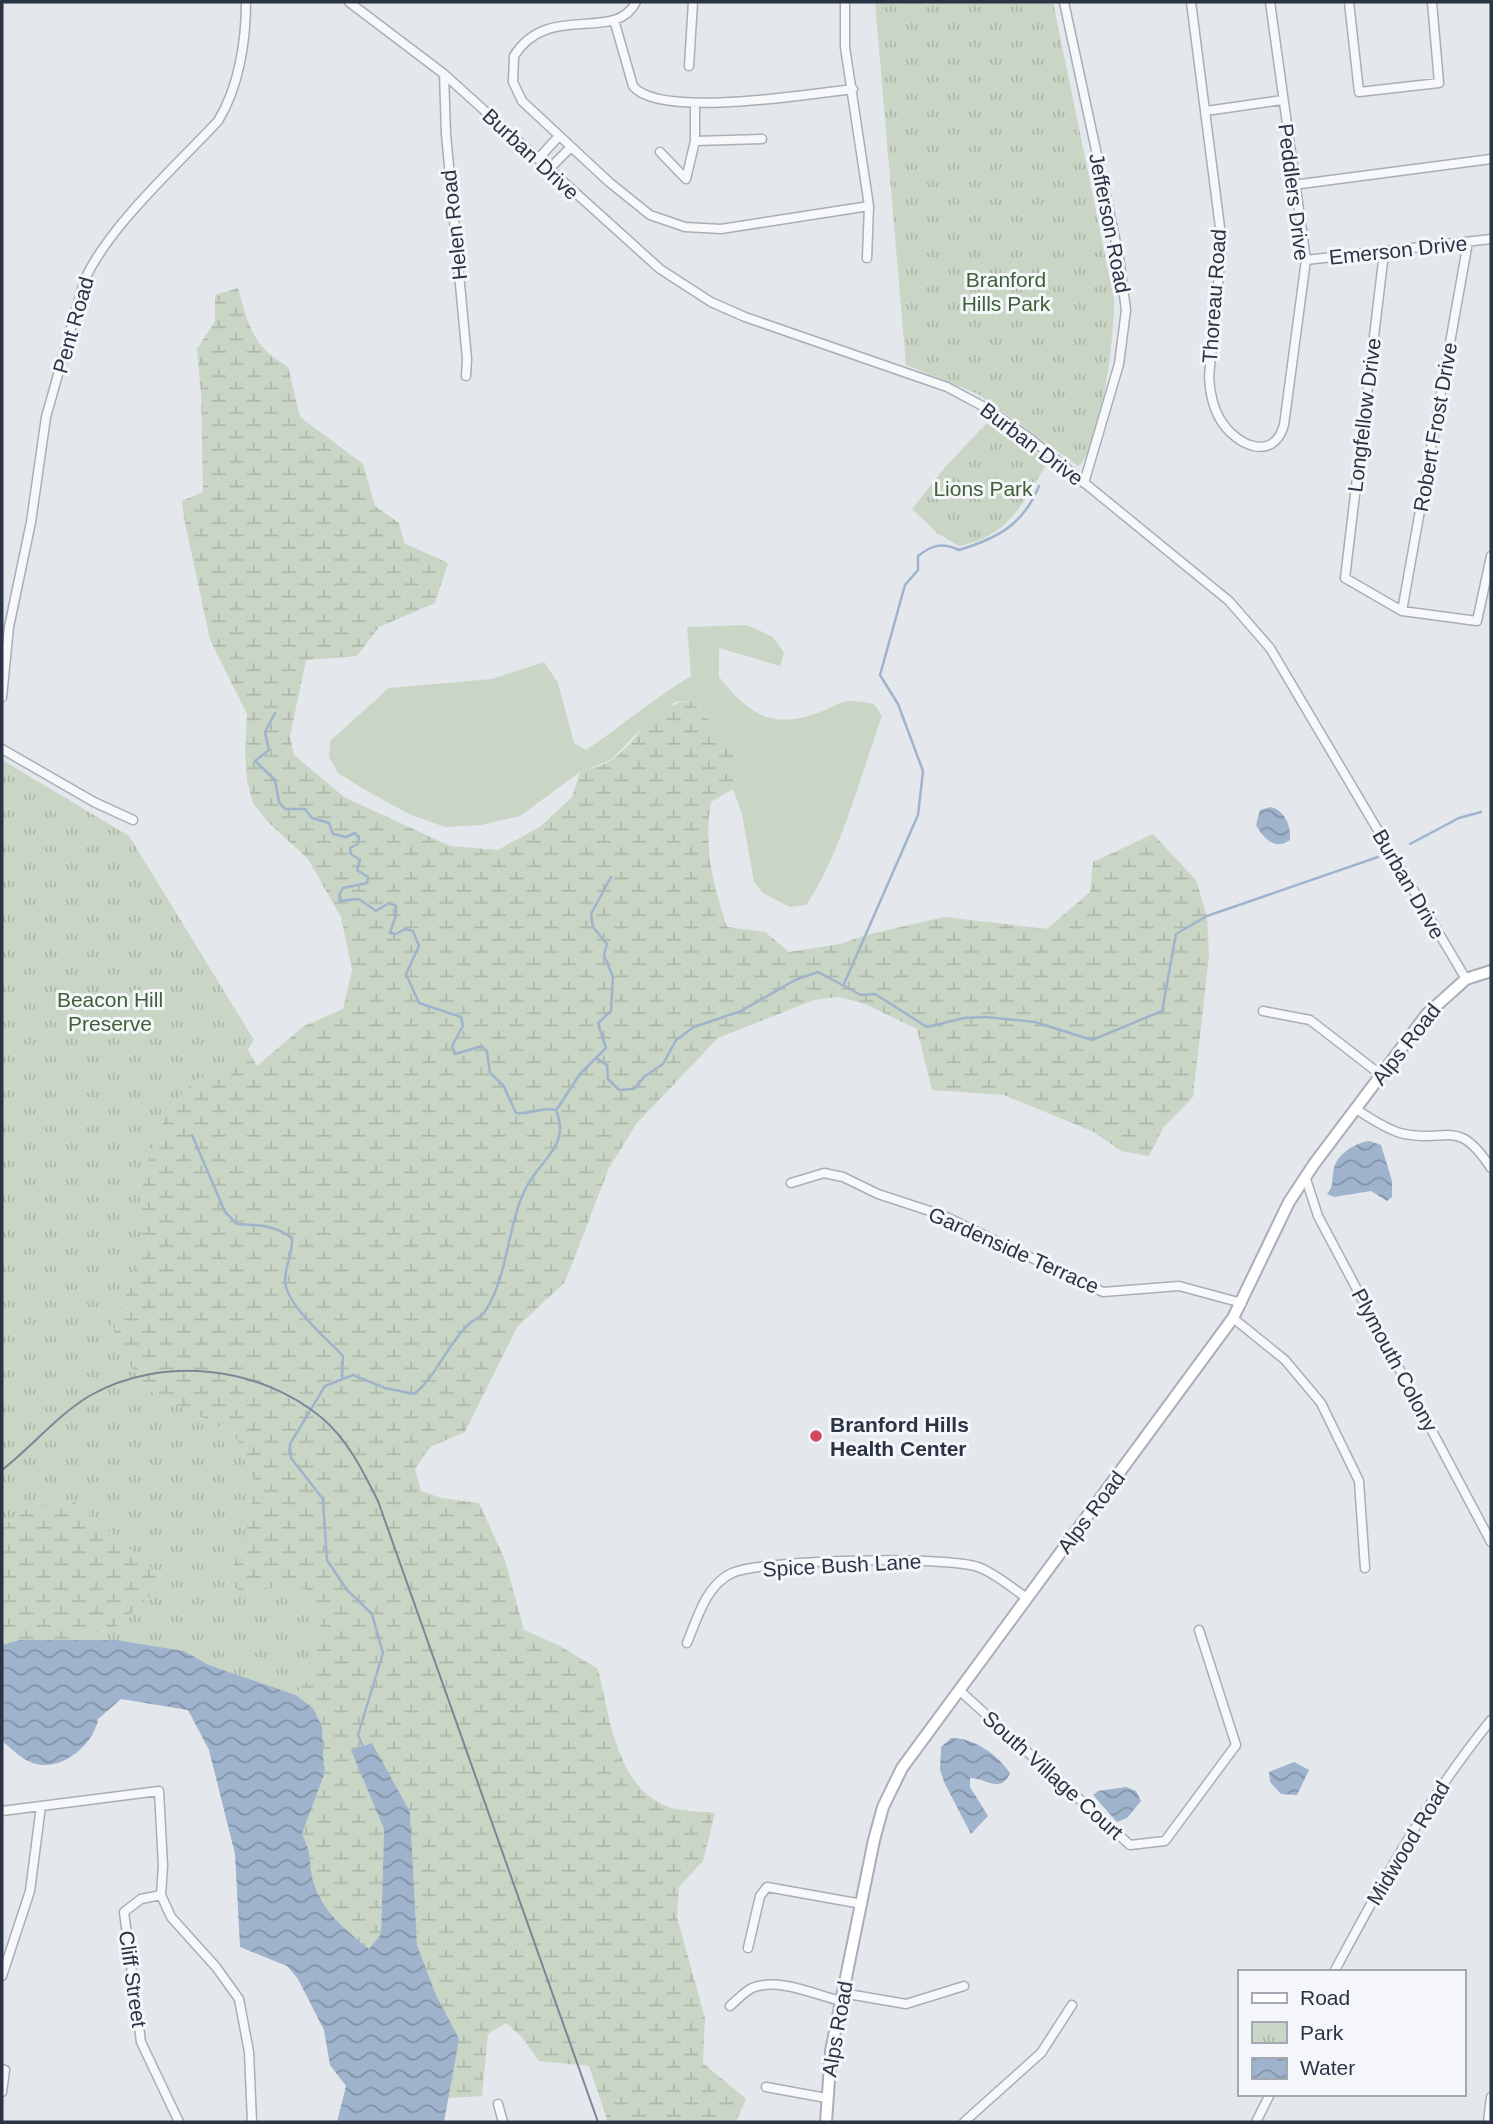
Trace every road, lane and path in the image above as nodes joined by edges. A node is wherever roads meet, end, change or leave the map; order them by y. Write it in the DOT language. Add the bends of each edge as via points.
graph roads {
  1 [pos="246,2"];
  2 [pos="349,2"];
  3 [pos="636,2"];
  4 [pos="693,2"];
  5 [pos="845,2"];
  6 [pos="1064,2"];
  7 [pos="1191,2"];
  8 [pos="1270,2"];
  9 [pos="1349,2"];
  10 [pos="1432,2"];
  11 [pos="614,20"];
  12 [pos="689,66"];
  13 [pos="444,74"];
  14 [pos="853,89"];
  15 [pos="1282,100"];
  16 [pos="695,103"];
  17 [pos="1206,111"];
  18 [pos="559,136"];
  19 [pos="762,138"];
  20 [pos="695,141"];
  21 [pos="571,147"];
  22 [pos="660,152"];
  23 [pos="538,159"];
  24 [pos="1491,159"];
  25 [pos="549,169"];
  26 [pos="1293,185"];
  27 [pos="869,206"];
  28 [pos="1491,239"];
  29 [pos="1468,242"];
  30 [pos="1384,253"];
  31 [pos="867,258"];
  32 [pos="1306,260"];
  33 [pos="466,376"];
  34 [pos="1284,425"];
  35 [pos="1084,483"];
  36 [pos="1491,556"];
  37 [pos="1402,611"];
  38 [pos="2,697"];
  39 [pos="2,749"];
  40 [pos="133,820"];
  41 [pos="1491,971"];
  42 [pos="1466,979"];
  43 [pos="1263,1011"];
  44 [pos="1381,1075"];
  45 [pos="1356,1109"];
  46 [pos="1491,1168"];
  47 [pos="1305,1176"];
  48 [pos="791,1183"];
  49 [pos="1242,1303"];
  50 [pos="1234,1318"];
  51 [pos="1491,1542"];
  52 [pos="1366,1568"];
  53 [pos="1027,1598"];
  54 [pos="1199,1630"];
  55 [pos="687,1643"];
  56 [pos="959,1690"];
  57 [pos="1491,1720"];
  58 [pos="41,1806"];
  59 [pos="2,1811"];
  60 [pos="161,1895"];
  61 [pos="862,1905"];
  62 [pos="748,1948"];
  63 [pos="1335,1970"];
  64 [pos="2,1976"];
  65 [pos="964,1986"];
  66 [pos="841,1997"];
  67 [pos="1072,2004"];
  68 [pos="730,2006"];
  69 [pos="2,2069"];
  70 [pos="766,2087"];
  71 [pos="2,2092"];
  72 [pos="1269,2096"];
  73 [pos="1491,2097"];
  74 [pos="826,2098"];
  75 [pos="498,2104"];
  76 [pos="179,2122"];
  77 [pos="252,2122"];
  78 [pos="503,2122"];
  79 [pos="826,2122"];
  80 [pos="964,2122"];
  81 [pos="1256,2122"];
  82 [pos="1488,2122"];
  1 -- 38 [label="street, Pent Road" via="242,51 226,109 145,198 96,258 85,279 46,417 9,627"];
  2 -- 13 [label="street, Burban Drive"];
  3 -- 11 [label="street"];
  4 -- 12 [label="street"];
  5 -- 14 [label="street" via="845,47"];
  6 -- 35 [label="street, Jefferson Road" via="1119,257 1126,310 1119,364"];
  7 -- 17 [label="street, Thoreau Road"];
  8 -- 15 [label="street, Peddlers Drive"];
  9 -- 10 [label="street" via="1359,92 1439,83"];
  11 -- 16 [label="street" via="633,86 640,94"];
  11 -- 18 [label="street" via="537,31 514,56 513,82 522,101"];
  13 -- 23 [label="street, Burban Drive"];
  13 -- 33 [label="street, Helen Road"];
  14 -- 16 [label="street"];
  14 -- 27 [label="street"];
  15 -- 17 [label="street"];
  15 -- 26 [label="street, Peddlers Drive"];
  16 -- 20 [label="street"];
  17 -- 34 [label="street, Thoreau Road" via="1222,243 1209,377 1211,400 1220,421 1252,446 1270,446 1280,438"];
  18 -- 21 [label="street"];
  18 -- 23 [label="street"];
  19 -- 20 [label="street"];
  20 -- 22 [label="street" via="686,179"];
  21 -- 25 [label="street"];
  21 -- 27 [label="street" via="632,203 650,215 685,227 721,229"];
  23 -- 25 [label="street, Burban Drive"];
  24 -- 26 [label="street"];
  25 -- 35 [label="street, Burban Drive" via="634,249 711,302 969,397"];
  26 -- 32 [label="street, Peddlers Drive"];
  27 -- 31 [label="street"];
  28 -- 29 [label="street, Emerson Drive"];
  29 -- 30 [label="street, Emerson Drive"];
  29 -- 37 [label="street, Robert Frost Drive"];
  30 -- 32 [label="street, Emerson Drive"];
  30 -- 37 [label="street, Longfellow Drive" via="1345,578"];
  32 -- 34 [label="street, Peddlers Drive"];
  35 -- 42 [label="street, Burban Drive" via="1258,630"];
  36 -- 37 [label="street" via="1477,621"];
  39 -- 40 [label="street"];
  41 -- 42 [label="street, Alps Road"];
  42 -- 44 [label="street, Alps Road" via="1427,1014"];
  43 -- 44 [label="street" via="1310,1020"];
  44 -- 45 [label="street, Alps Road"];
  45 -- 46 [label="street" via="1403,1133 1457,1135 1475,1144"];
  45 -- 47 [label="street, Alps Road"];
  47 -- 49 [label="street, Alps Road"];
  47 -- 51 [label="street, Plymouth Colony" via="1318,1216"];
  48 -- 49 [label="street, Gardenside Terrace" via="824,1173 843,1177 942,1215 1103,1292 1179,1286"];
  49 -- 50 [label="street, Alps Road"];
  50 -- 52 [label="street" via="1285,1360 1321,1403 1359,1481"];
  50 -- 53 [label="street, Alps Road"];
  53 -- 55 [label="street, Spice Bush Lane" via="980,1567 950,1560 786,1564 732,1573 706,1597"];
  53 -- 56 [label="street, Alps Road"];
  54 -- 56 [label="street, South Village Court" via="1236,1745 1165,1840 1130,1845"];
  56 -- 61 [label="street, Alps Road" via="889,1791"];
  57 -- 63 [label="street, Midwood Road" via="1412,1829"];
  58 -- 59 [label="street"];
  58 -- 60 [label="street" via="159,1791"];
  58 -- 64 [label="street" via="30,1891"];
  60 -- 76 [label="street, Cliff Street" via="141,1899 124,1912 141,2042"];
  60 -- 77 [label="street" via="171,1917 239,2000 249,2053"];
  61 -- 62 [label="street" via="767,1888 760,1896"];
  61 -- 66 [label="street, Alps Road"];
  65 -- 66 [label="street" via="906,2004"];
  66 -- 68 [label="street" via="762,1985"];
  66 -- 74 [label="street, Alps Road"];
  67 -- 80 [label="street" via="1041,2053"];
  69 -- 71 [label="street"];
  70 -- 74 [label="street"];
  72 -- 81 [label="street"];
  73 -- 82 [label="street"];
  74 -- 79 [label="street, Alps Road"];
  75 -- 78 [label="street"];
}
